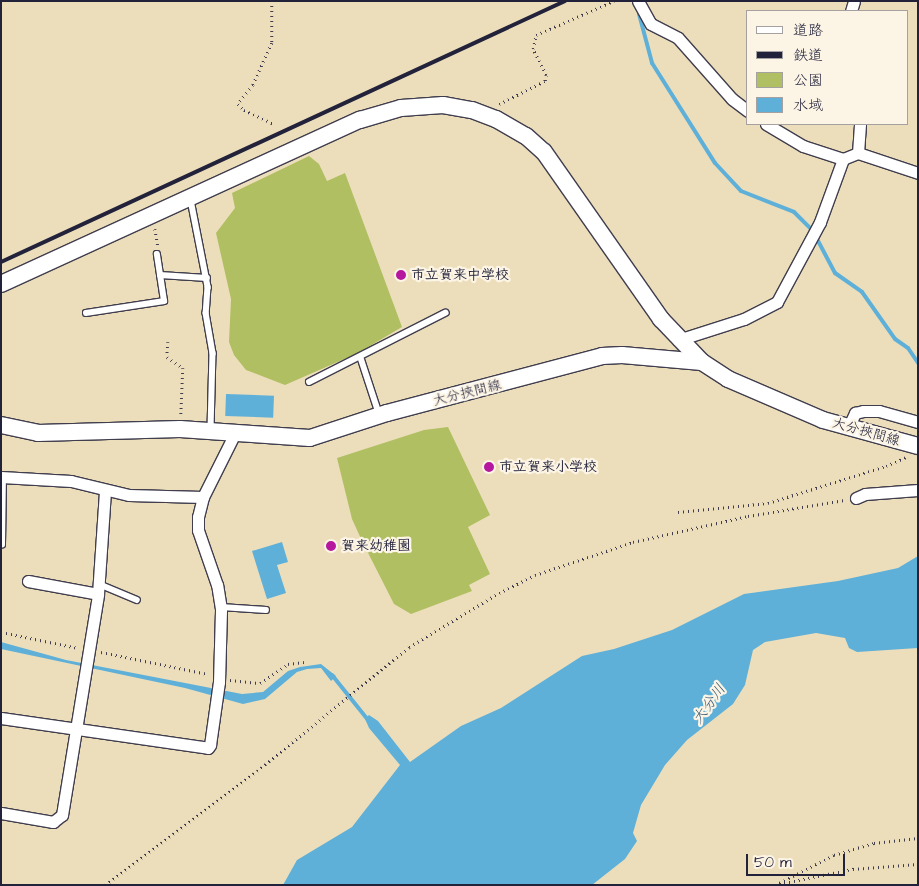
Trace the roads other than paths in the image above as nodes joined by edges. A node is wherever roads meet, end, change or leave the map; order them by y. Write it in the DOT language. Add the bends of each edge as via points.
graph roads {
  1 [pos="638,1"];
  2 [pos="746,110"];
  3 [pos="768,125"];
  4 [pos="860,125"];
  5 [pos="858,154"];
  6 [pos="843,159"];
  7 [pos="918,173"];
  8 [pos="191,198"];
  9 [pos="157,256"];
  10 [pos="160,275"];
  11 [pos="207,278"];
  12 [pos="1,284"];
  13 [pos="86,313"];
  14 [pos="445,314"];
  15 [pos="678,340"];
  16 [pos="361,358"];
  17 [pos="702,362"];
  18 [pos="309,382"];
  19 [pos="380,415"];
  20 [pos="918,422"];
  21 [pos="1,425"];
  22 [pos="848,428"];
  23 [pos="211,430"];
  24 [pos="235,433"];
  25 [pos="913,451"];
  26 [pos="2,477"];
  27 [pos="918,490"];
  28 [pos="106,491"];
  29 [pos="203,497"];
  30 [pos="856,498"];
  31 [pos="2,545"];
  32 [pos="28,581"];
  33 [pos="99,589"];
  34 [pos="137,600"];
  35 [pos="221,607"];
  36 [pos="266,610"];
  37 [pos="1,718"];
  38 [pos="76,729"];
  39 [pos="1,813"];
  1 -- 2 [label="street" via="650,24 678,38 732,99"];
  3 -- 6 [label="street" via="803,146"];
  4 -- 5 [label="street"];
  5 -- 6 [label="street"];
  5 -- 7 [label="street"];
  6 -- 15 [label="street" via="820,222 777,302 744,319"];
  8 -- 11 [label="lane"];
  8 -- 12 [label="main road"];
  8 -- 15 [label="main road" via="382,112 422,105 472,110 511,127 544,152"];
  9 -- 10 [label="lane"];
  10 -- 11 [label="lane"];
  10 -- 13 [label="lane" via="164,301"];
  11 -- 23 [label="lane" via="206,313 213,353"];
  14 -- 16 [label="lane"];
  15 -- 17 [label="main road"];
  16 -- 18 [label="lane"];
  16 -- 19 [label="lane"];
  17 -- 19 [label="main road, 大分挾間線" via="632,355 602,356"];
  17 -- 22 [label="main road, 大分挾間線" via="733,381"];
  19 -- 24 [label="main road, 大分挾間線" via="310,438"];
  20 -- 22 [label="street" via="863,411 855,413"];
  21 -- 23 [label="main road, 大分挾間線" via="49,433"];
  22 -- 25 [label="main road, 大分挾間線"];
  23 -- 24 [label="main road, 大分挾間線"];
  24 -- 29 [label="street"];
  26 -- 28 [label="street" via="70,481"];
  26 -- 31 [label="lane"];
  27 -- 30 [label="street" via="874,493"];
  28 -- 29 [label="street" via="129,495"];
  28 -- 33 [label="street"];
  29 -- 35 [label="street" via="198,530"];
  32 -- 33 [label="street"];
  33 -- 34 [label="lane"];
  33 -- 38 [label="street"];
  35 -- 36 [label="lane"];
  35 -- 38 [label="street" via="219,679 208,748"];
  37 -- 38 [label="street"];
  38 -- 39 [label="street" via="59,820 53,822"];
}
